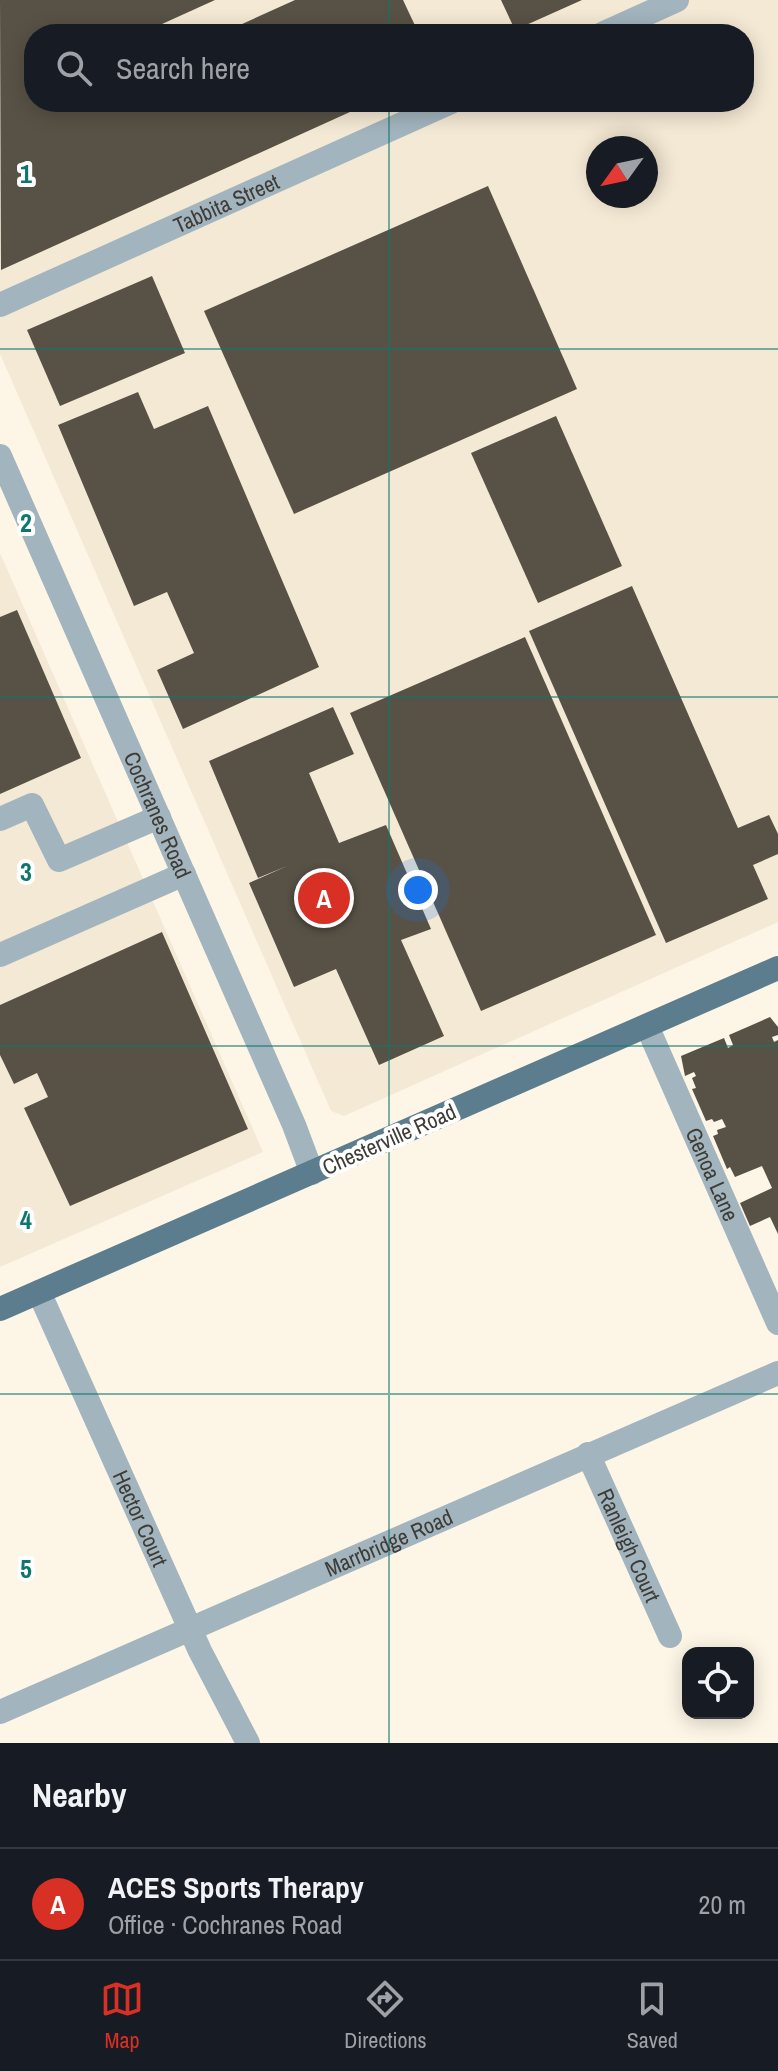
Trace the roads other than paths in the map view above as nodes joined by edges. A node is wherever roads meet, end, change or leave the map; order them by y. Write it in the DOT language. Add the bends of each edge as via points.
graph roads {
  1 [pos="677,0"];
  2 [pos="624,24"];
  3 [pos="429,112"];
  4 [pos="0,305"];
  5 [pos="0,456"];
  6 [pos="159,817"];
  7 [pos="0,819"];
  8 [pos="184,874"];
  9 [pos="0,955"];
  10 [pos="778,968"];
  11 [pos="647,1026"];
  12 [pos="312,1173"];
  13 [pos="39,1292"];
  14 [pos="0,1309"];
  15 [pos="778,1323"];
  16 [pos="778,1373"];
  17 [pos="588,1454"];
  18 [pos="189,1628"];
  19 [pos="670,1636"];
  20 [pos="0,1712"];
  21 [pos="248,1743"];
  1 -- 2 [label="street"];
  3 -- 4 [label="street, Tabbita Street"];
  5 -- 6 [label="street, Cochranes Road"];
  6 -- 7 [label="street" via="59,860 32,805"];
  6 -- 8 [label="street, Cochranes Road"];
  8 -- 9 [label="street"];
  8 -- 12 [label="street, Cochranes Road"];
  10 -- 11 [label="main road, Chesterville Road"];
  11 -- 12 [label="main road, Chesterville Road"];
  11 -- 15 [label="street, Genoa Lane"];
  12 -- 13 [label="main road, Chesterville Road"];
  13 -- 14 [label="main road, Chesterville Road"];
  13 -- 18 [label="street, Hector Court"];
  16 -- 17 [label="street, Marrbridge Road"];
  17 -- 18 [label="street, Marrbridge Road"];
  17 -- 19 [label="street, Ranleigh Court"];
  18 -- 20 [label="street, Marrbridge Road"];
  18 -- 21 [label="street, Hector Court"];
}
